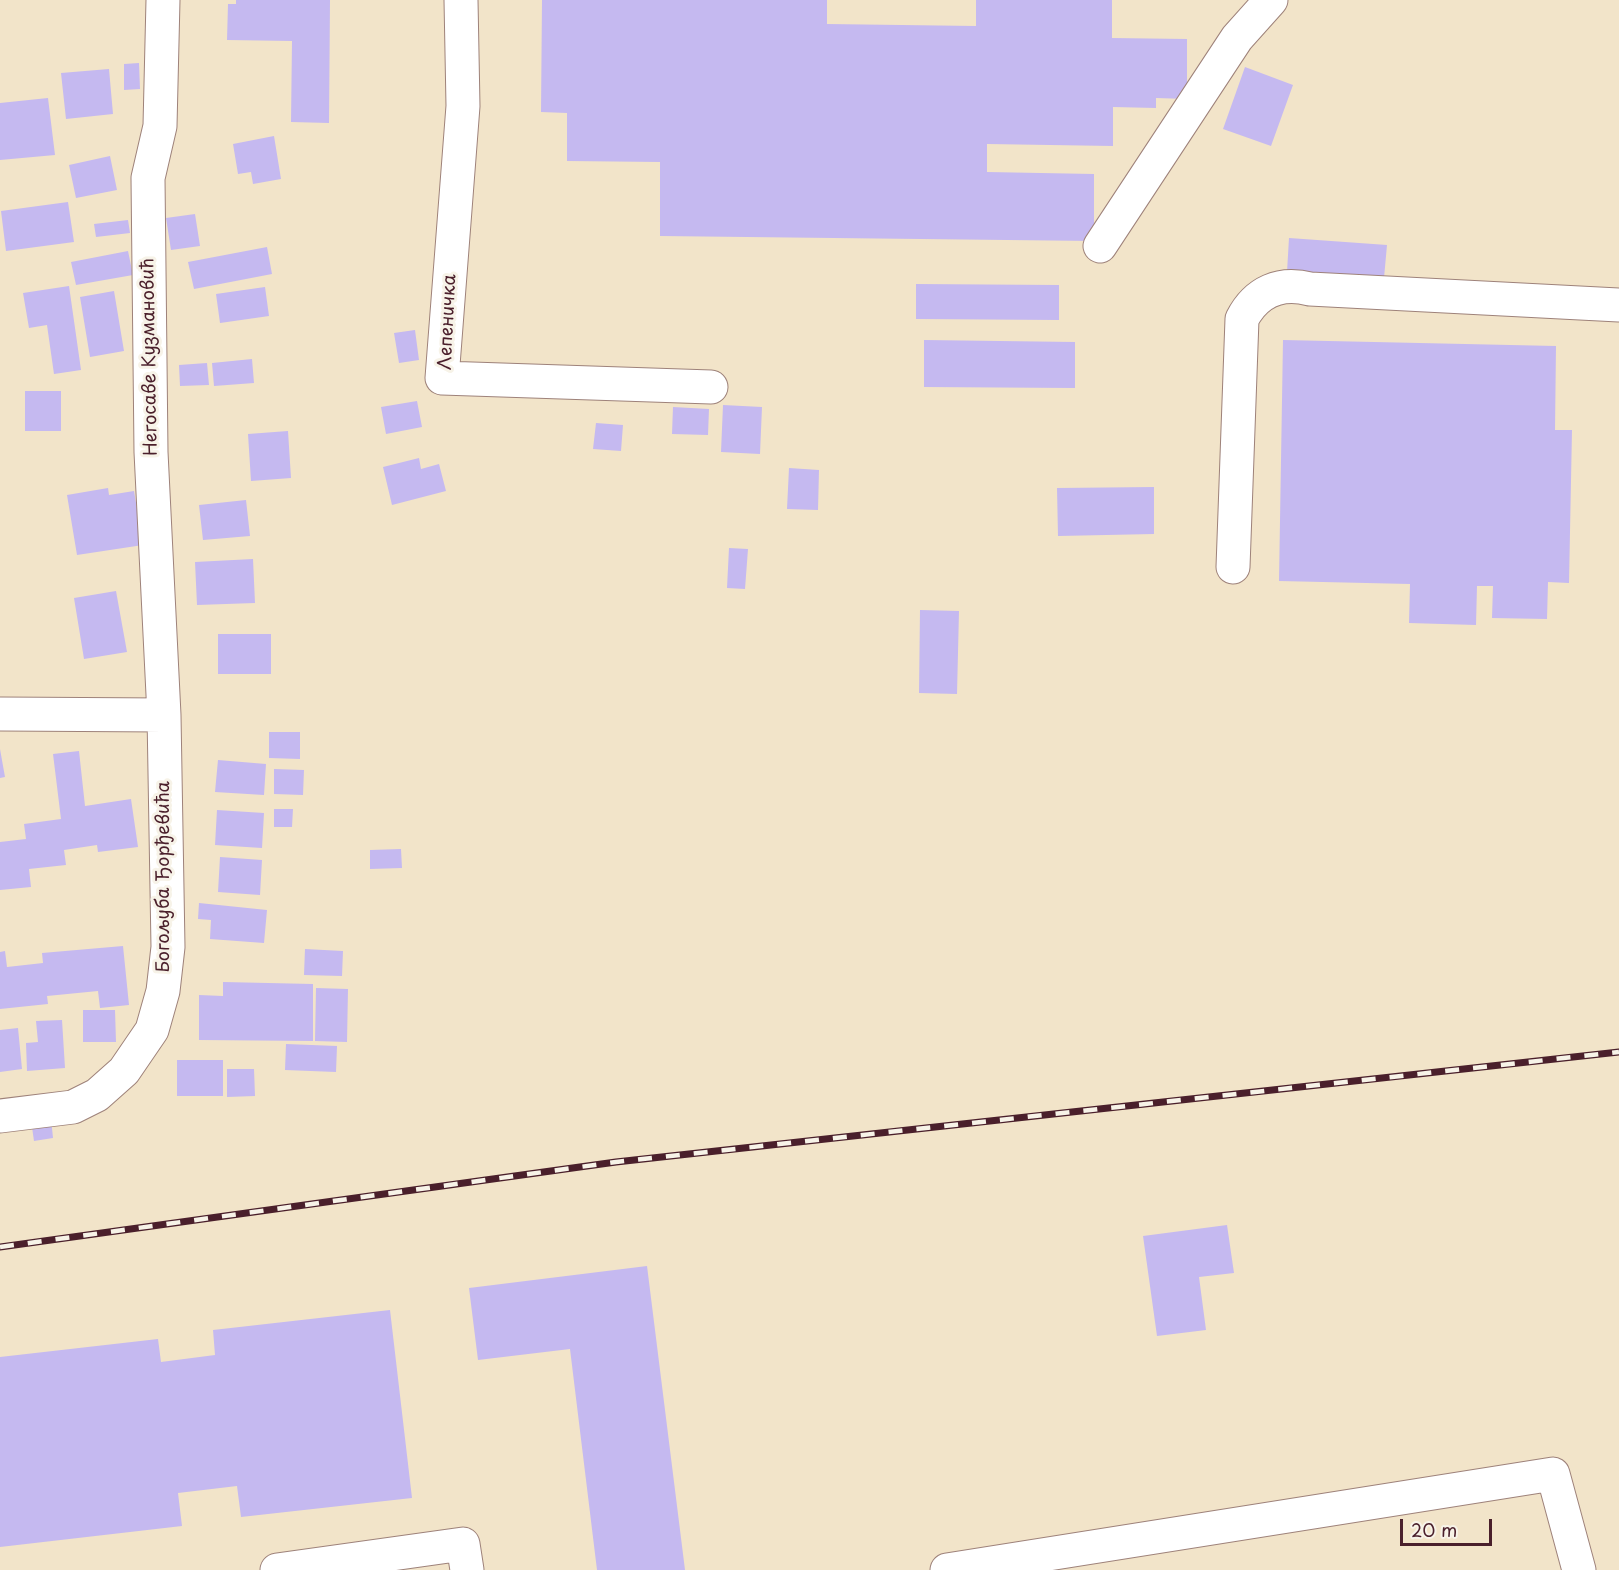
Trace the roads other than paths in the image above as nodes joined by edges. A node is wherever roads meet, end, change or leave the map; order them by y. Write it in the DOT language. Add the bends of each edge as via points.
graph roads {
  1 [pos="163,0"];
  2 [pos="461,0"];
  3 [pos="1271,0"];
  4 [pos="1100,246"];
  5 [pos="1619,305"];
  6 [pos="711,387"];
  7 [pos="1233,567"];
  8 [pos="0,714"];
  9 [pos="164,715"];
  10 [pos="0,1116"];
  11 [pos="278,1570"];
  12 [pos="467,1570"];
  13 [pos="947,1570"];
  14 [pos="1579,1570"];
  1 -- 9 [label="street, Негосаве Кузмановић" via="160,126 148,190 151,452"];
  2 -- 6 [label="street, Лепеничка" via="463,106 442,378"];
  3 -- 4 [label="street" via="1237,38"];
  5 -- 7 [label="street" via="1298,286 1262,294 1242,320"];
  8 -- 9 [label="street"];
  9 -- 10 [label="street, Богољуба Ђорђевића" via="168,947 164,991 152,1030 124,1071 97,1095 73,1107"];
  11 -- 12 [label="street" via="463,1544"];
  13 -- 14 [label="street" via="1553,1474"];
}
